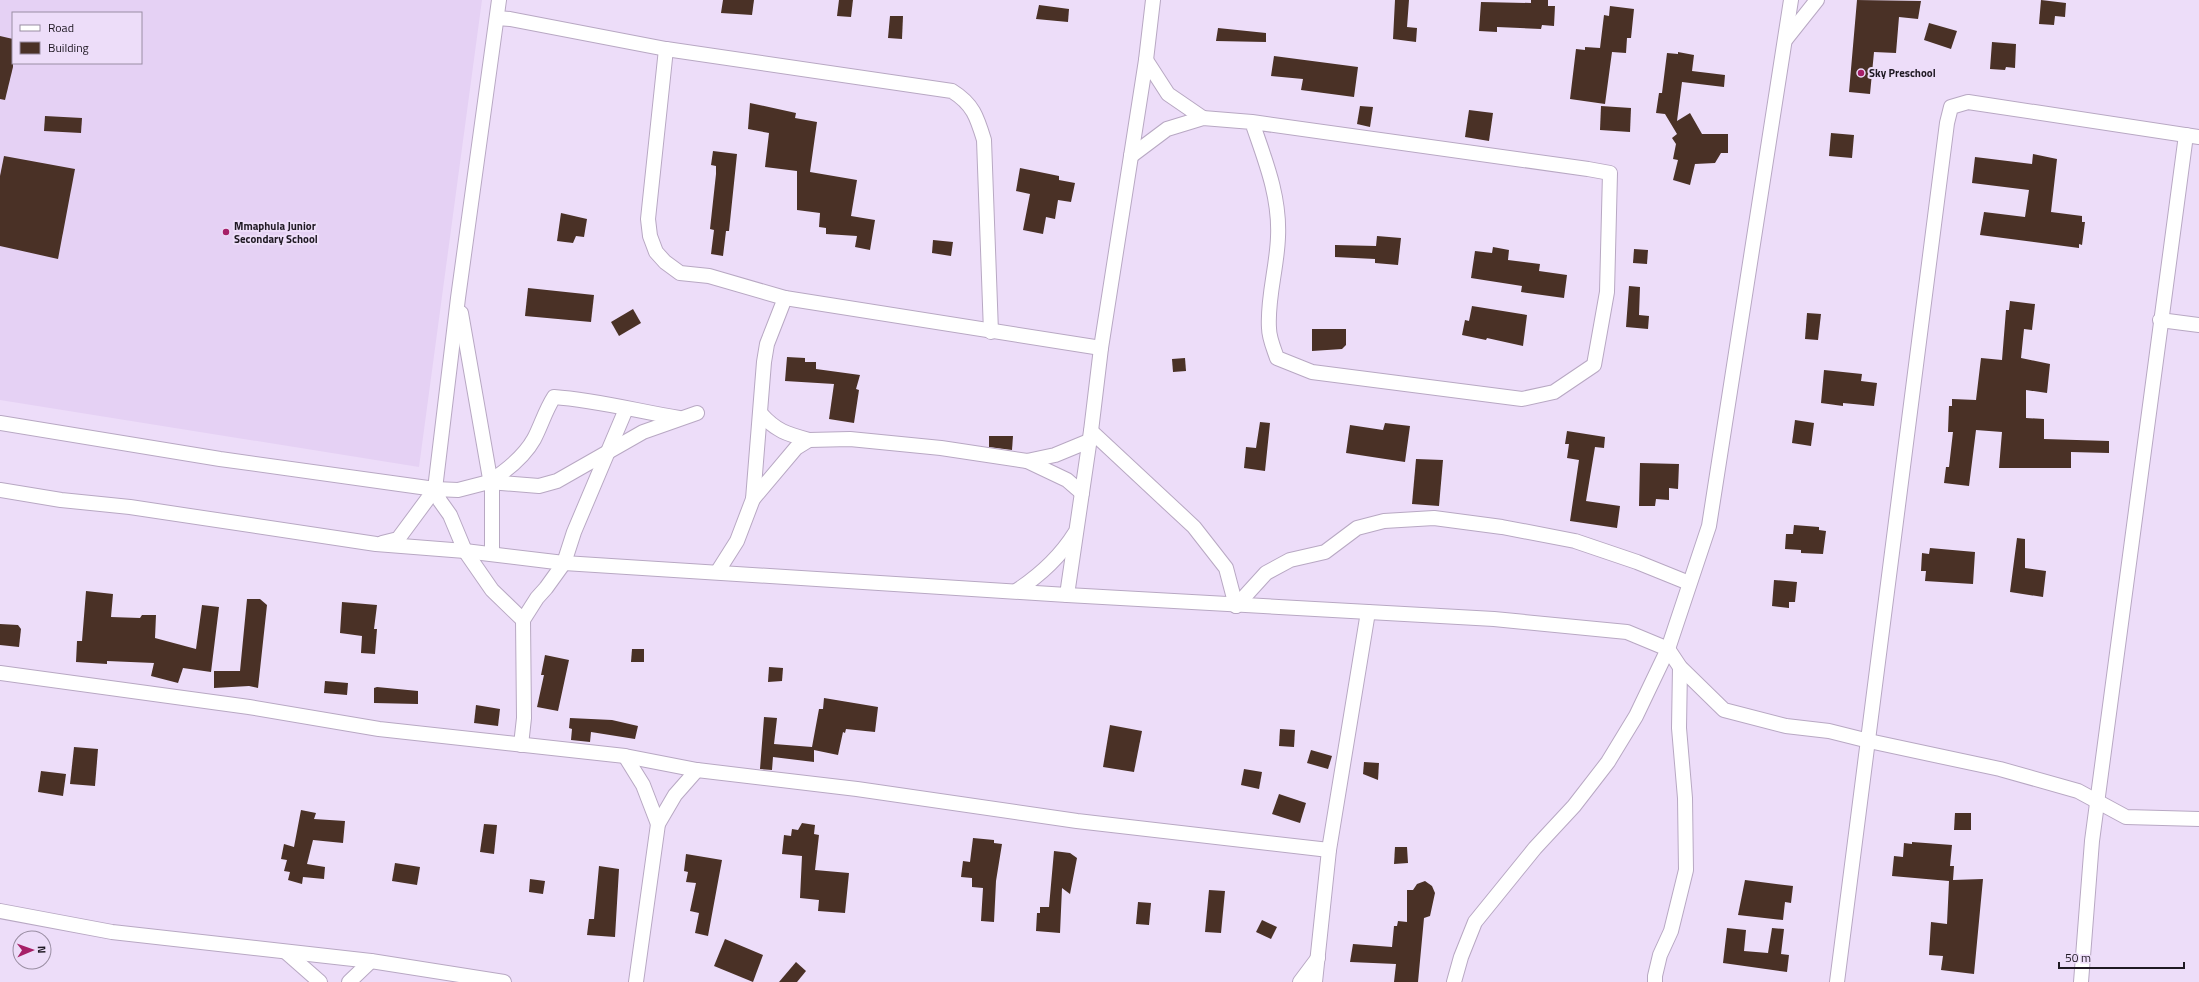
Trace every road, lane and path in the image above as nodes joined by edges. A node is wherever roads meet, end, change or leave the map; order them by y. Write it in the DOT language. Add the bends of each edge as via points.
graph roads {
  1 [pos="499,0"];
  2 [pos="1153,0"];
  3 [pos="1791,0"];
  4 [pos="1817,0"];
  5 [pos="496,18"];
  6 [pos="1784,40"];
  7 [pos="666,49"];
  8 [pos="1146,60"];
  9 [pos="1203,118"];
  10 [pos="1252,122"];
  11 [pos="2192,136"];
  12 [pos="1131,156"];
  13 [pos="458,298"];
  14 [pos="785,298"];
  15 [pos="2160,320"];
  16 [pos="2199,325"];
  17 [pos="991,332"];
  18 [pos="1101,348"];
  19 [pos="626,409"];
  20 [pos="697,413"];
  21 [pos="761,414"];
  22 [pos="680,418"];
  23 [pos="0,423"];
  24 [pos="1090,436"];
  25 [pos="809,440"];
  26 [pos="611,449"];
  27 [pos="1027,461"];
  28 [pos="490,482"];
  29 [pos="0,490"];
  30 [pos="435,490"];
  31 [pos="1082,493"];
  32 [pos="753,499"];
  33 [pos="1077,529"];
  34 [pos="376,544"];
  35 [pos="465,550"];
  36 [pos="492,554"];
  37 [pos="564,563"];
  38 [pos="718,571"];
  39 [pos="1689,583"];
  40 [pos="1016,591"];
  41 [pos="1068,595"];
  42 [pos="1236,606"];
  43 [pos="1368,612"];
  44 [pos="523,620"];
  45 [pos="1668,649"];
  46 [pos="1680,667"];
  47 [pos="0,673"];
  48 [pos="1869,741"];
  49 [pos="521,745"];
  50 [pos="625,756"];
  51 [pos="697,770"];
  52 [pos="2097,802"];
  53 [pos="2199,819"];
  54 [pos="658,824"];
  55 [pos="1329,850"];
  56 [pos="0,911"];
  57 [pos="287,952"];
  58 [pos="1318,958"];
  59 [pos="371,961"];
  60 [pos="320,982"];
  61 [pos="349,982"];
  62 [pos="504,982"];
  63 [pos="636,982"];
  64 [pos="1300,982"];
  65 [pos="1316,982"];
  66 [pos="1454,982"];
  67 [pos="1656,982"];
  68 [pos="1837,982"];
  69 [pos="2081,982"];
  1 -- 5 [label="street"];
  2 -- 8 [label="street"];
  3 -- 6 [label="street"];
  4 -- 6 [label="street"];
  5 -- 7 [label="street"];
  5 -- 13 [label="street"];
  6 -- 39 [label="street" via="1709,526"];
  7 -- 14 [label="street" via="648,219 650,236 656,252 680,273 715,278"];
  7 -- 17 [label="street" via="952,91 967,100 979,123 984,140"];
  8 -- 9 [label="street" via="1168,94"];
  8 -- 12 [label="street"];
  9 -- 10 [label="street"];
  9 -- 12 [label="street" via="1167,129"];
  10 -- 10 [label="street" via="1610,174 1608,292 1594,365 1554,392 1522,399 1312,372 1277,358 1269,329 1278,237 1277,209 1273,182"];
  11 -- 15 [label="street"];
  11 -- 48 [label="street" via="1968,102 1951,107"];
  12 -- 18 [label="street"];
  13 -- 28 [label="street"];
  13 -- 30 [label="street"];
  14 -- 17 [label="street"];
  14 -- 21 [label="street" via="767,344"];
  15 -- 16 [label="street"];
  15 -- 52 [label="street"];
  17 -- 18 [label="street"];
  18 -- 24 [label="street"];
  19 -- 22 [label="street"];
  19 -- 26 [label="street"];
  19 -- 28 [label="street" via="583,399 554,397 534,439 520,458"];
  20 -- 22 [label="street"];
  21 -- 25 [label="street" via="771,425 783,432"];
  21 -- 32 [label="street"];
  22 -- 26 [label="street" via="643,432"];
  23 -- 30 [label="street" via="220,459"];
  24 -- 27 [label="street" via="1055,455"];
  24 -- 31 [label="street"];
  24 -- 42 [label="street" via="1194,527 1226,568"];
  25 -- 27 [label="street" via="850,439 941,448"];
  25 -- 32 [label="street" via="796,448"];
  26 -- 28 [label="street" via="557,481 539,486"];
  26 -- 37 [label="street" via="574,532"];
  27 -- 31 [label="street" via="1067,480"];
  28 -- 30 [label="street" via="458,490"];
  28 -- 36 [label="street"];
  29 -- 34 [label="street" via="60,500 130,506"];
  30 -- 34 [label="street" via="398,539"];
  30 -- 35 [label="street" via="450,515"];
  31 -- 33 [label="street"];
  32 -- 38 [label="street" via="737,541"];
  33 -- 40 [label="street" via="1048,566"];
  33 -- 41 [label="street"];
  34 -- 35 [label="street"];
  35 -- 36 [label="street"];
  35 -- 44 [label="street" via="492,590"];
  36 -- 37 [label="street"];
  37 -- 38 [label="street"];
  37 -- 44 [label="street"];
  38 -- 40 [label="street"];
  39 -- 42 [label="street" via="1575,541 1502,527 1434,518 1384,522 1357,528 1325,552 1290,560 1266,573"];
  39 -- 45 [label="street"];
  40 -- 41 [label="street"];
  41 -- 42 [label="street"];
  42 -- 43 [label="street"];
  43 -- 45 [label="street" via="1573,625 1627,632"];
  43 -- 55 [label="street"];
  44 -- 49 [label="street" via="524,718"];
  45 -- 46 [label="street"];
  45 -- 66 [label="street" via="1636,716 1608,762 1475,922"];
  46 -- 48 [label="street" via="1724,710 1786,726 1829,731"];
  46 -- 67 [label="street" via="1679,728 1685,798 1686,870 1671,931 1660,955"];
  47 -- 49 [label="street" via="256,708 379,729"];
  48 -- 52 [label="street" via="2000,768 2078,791"];
  48 -- 68 [label="street"];
  49 -- 50 [label="street"];
  50 -- 51 [label="street"];
  50 -- 54 [label="street" via="643,785"];
  51 -- 54 [label="street" via="676,795"];
  51 -- 55 [label="street"];
  52 -- 53 [label="street" via="2126,817"];
  52 -- 69 [label="street"];
  54 -- 63 [label="street"];
  55 -- 58 [label="street"];
  56 -- 57 [label="street" via="112,932"];
  57 -- 59 [label="street"];
  57 -- 60 [label="street"];
  58 -- 64 [label="street"];
  58 -- 65 [label="street"];
  59 -- 61 [label="street"];
  59 -- 62 [label="street"];
}
